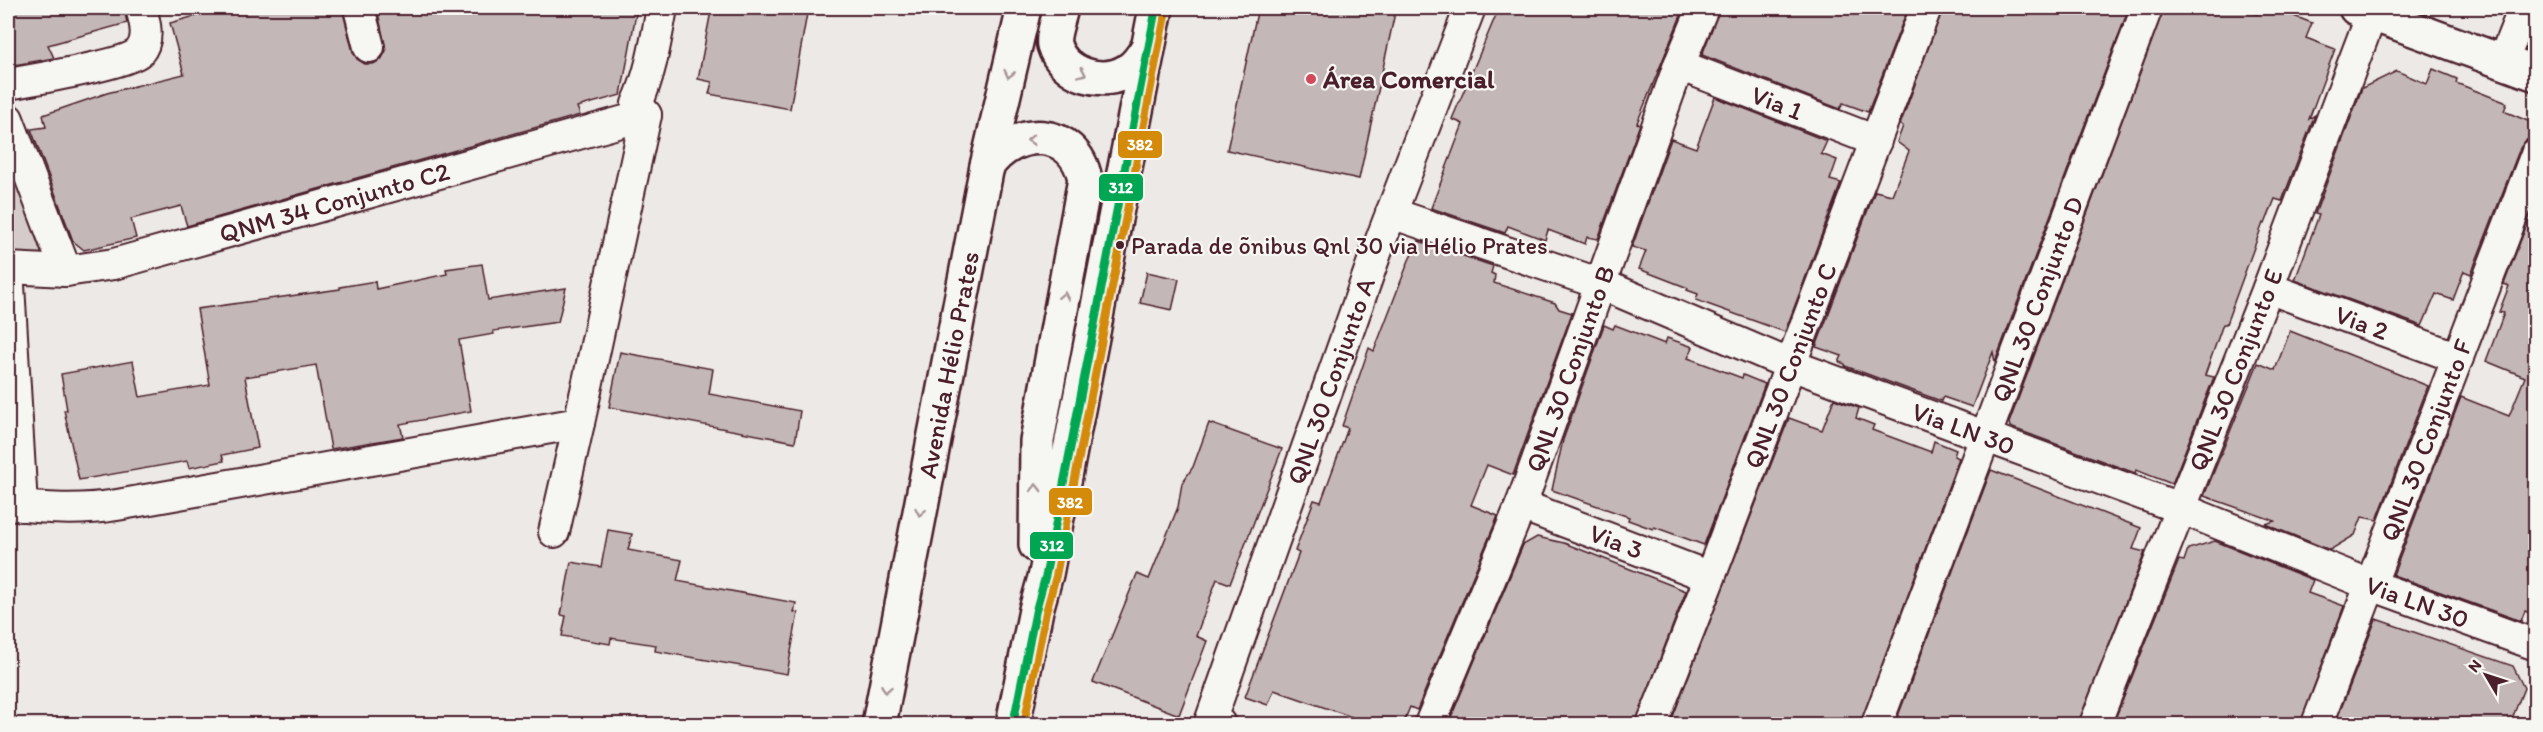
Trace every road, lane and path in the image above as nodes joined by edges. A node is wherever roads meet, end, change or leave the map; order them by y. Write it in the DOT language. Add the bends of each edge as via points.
graph roads {
  1 [pos="141,8"];
  2 [pos="359,8"];
  3 [pos="662,8"];
  4 [pos="1024,8"];
  5 [pos="1061,8"];
  6 [pos="1156,8"];
  7 [pos="1470,8"];
  8 [pos="1703,8"];
  9 [pos="1926,8"];
  10 [pos="2147,8"];
  11 [pos="2524,8"];
  12 [pos="2367,10"];
  13 [pos="369,47"];
  14 [pos="1147,49"];
  15 [pos="2503,61"];
  16 [pos="1679,65"];
  17 [pos="2535,74"];
  18 [pos="8,84"];
  19 [pos="646,115"];
  20 [pos="8,119"];
  21 [pos="1876,141"];
  22 [pos="2535,154"];
  23 [pos="987,166"];
  24 [pos="1391,213"];
  25 [pos="8,268"];
  26 [pos="66,271"];
  27 [pos="1601,284"];
  28 [pos="2268,288"];
  29 [pos="2458,358"];
  30 [pos="1791,365"];
  31 [pos="579,423"];
  32 [pos="1987,436"];
  33 [pos="15,505"];
  34 [pos="1521,505"];
  35 [pos="2182,509"];
  36 [pos="554,532"];
  37 [pos="1710,577"];
  38 [pos="2371,585"];
  39 [pos="1036,610"];
  40 [pos="2535,645"];
  41 [pos="1215,723"];
  42 [pos="879,724"];
  43 [pos="1013,724"];
  44 [pos="1430,724"];
  45 [pos="1652,724"];
  46 [pos="1877,724"];
  47 [pos="2095,724"];
  48 [pos="2317,724"];
  1 -- 18 [label="street" via="145,42 138,54"];
  2 -- 13 [label="street"];
  3 -- 19 [label="street" via="645,87 637,104"];
  4 -- 23 [label="main road, Avenida Hélio Prates, one-way"];
  5 -- 14 [label="main road, one-way" via="1053,42 1058,54 1077,72 1102,79 1116,76 1129,70"];
  6 -- 14 [label="main road"];
  7 -- 24 [label="street, QNL 30 Conjunto A"];
  8 -- 16 [label="street, QNL 30 Conjunto B"];
  9 -- 21 [label="street, QNL 30 Conjunto C"];
  10 -- 32 [label="street, QNL 30 Conjunto D"];
  11 -- 15 [label="street"];
  12 -- 15 [label="main road"];
  12 -- 28 [label="street, QNL 30 Conjunto E"];
  14 -- 39 [label="main road"];
  15 -- 17 [label="main road"];
  16 -- 21 [label="street, Via 1"];
  16 -- 27 [label="street, QNL 30 Conjunto B"];
  19 -- 26 [label="street, QNM 34 Conjunto C2" via="114,264"];
  19 -- 31 [label="street"];
  20 -- 26 [label="street"];
  21 -- 30 [label="street, QNL 30 Conjunto C"];
  22 -- 29 [label="street, QNL 30 Conjunto F"];
  39 -- 23 [label="main road, one-way" via="1036,441 1085,179 1075,153 1053,140 1016,142 999,152"];
  23 -- 42 [label="main road, Avenida Hélio Prates, one-way"];
  24 -- 27 [label="street, Via LN 30"];
  24 -- 41 [label="street, QNL 30 Conjunto A"];
  25 -- 26 [label="street, QNM 34 Conjunto C2"];
  25 -- 33 [label="street"];
  27 -- 30 [label="street, Via LN 30"];
  27 -- 34 [label="street, QNL 30 Conjunto B"];
  28 -- 29 [label="street, Via 2"];
  28 -- 35 [label="street, QNL 30 Conjunto E"];
  29 -- 38 [label="street, QNL 30 Conjunto F"];
  30 -- 32 [label="street, Via LN 30"];
  30 -- 37 [label="street, QNL 30 Conjunto C"];
  31 -- 33 [label="street" via="117,506 83,510"];
  31 -- 36 [label="street"];
  32 -- 35 [label="street, Via LN 30"];
  32 -- 46 [label="street, QNL 30 Conjunto D"];
  34 -- 37 [label="street, Via 3"];
  34 -- 44 [label="street, QNL 30 Conjunto B"];
  35 -- 38 [label="street, Via LN 30"];
  35 -- 47 [label="street, QNL 30 Conjunto E"];
  37 -- 45 [label="street, QNL 30 Conjunto C"];
  38 -- 40 [label="street, Via LN 30"];
  38 -- 48 [label="street, QNL 30 Conjunto F"];
  39 -- 43 [label="main road"];
}
